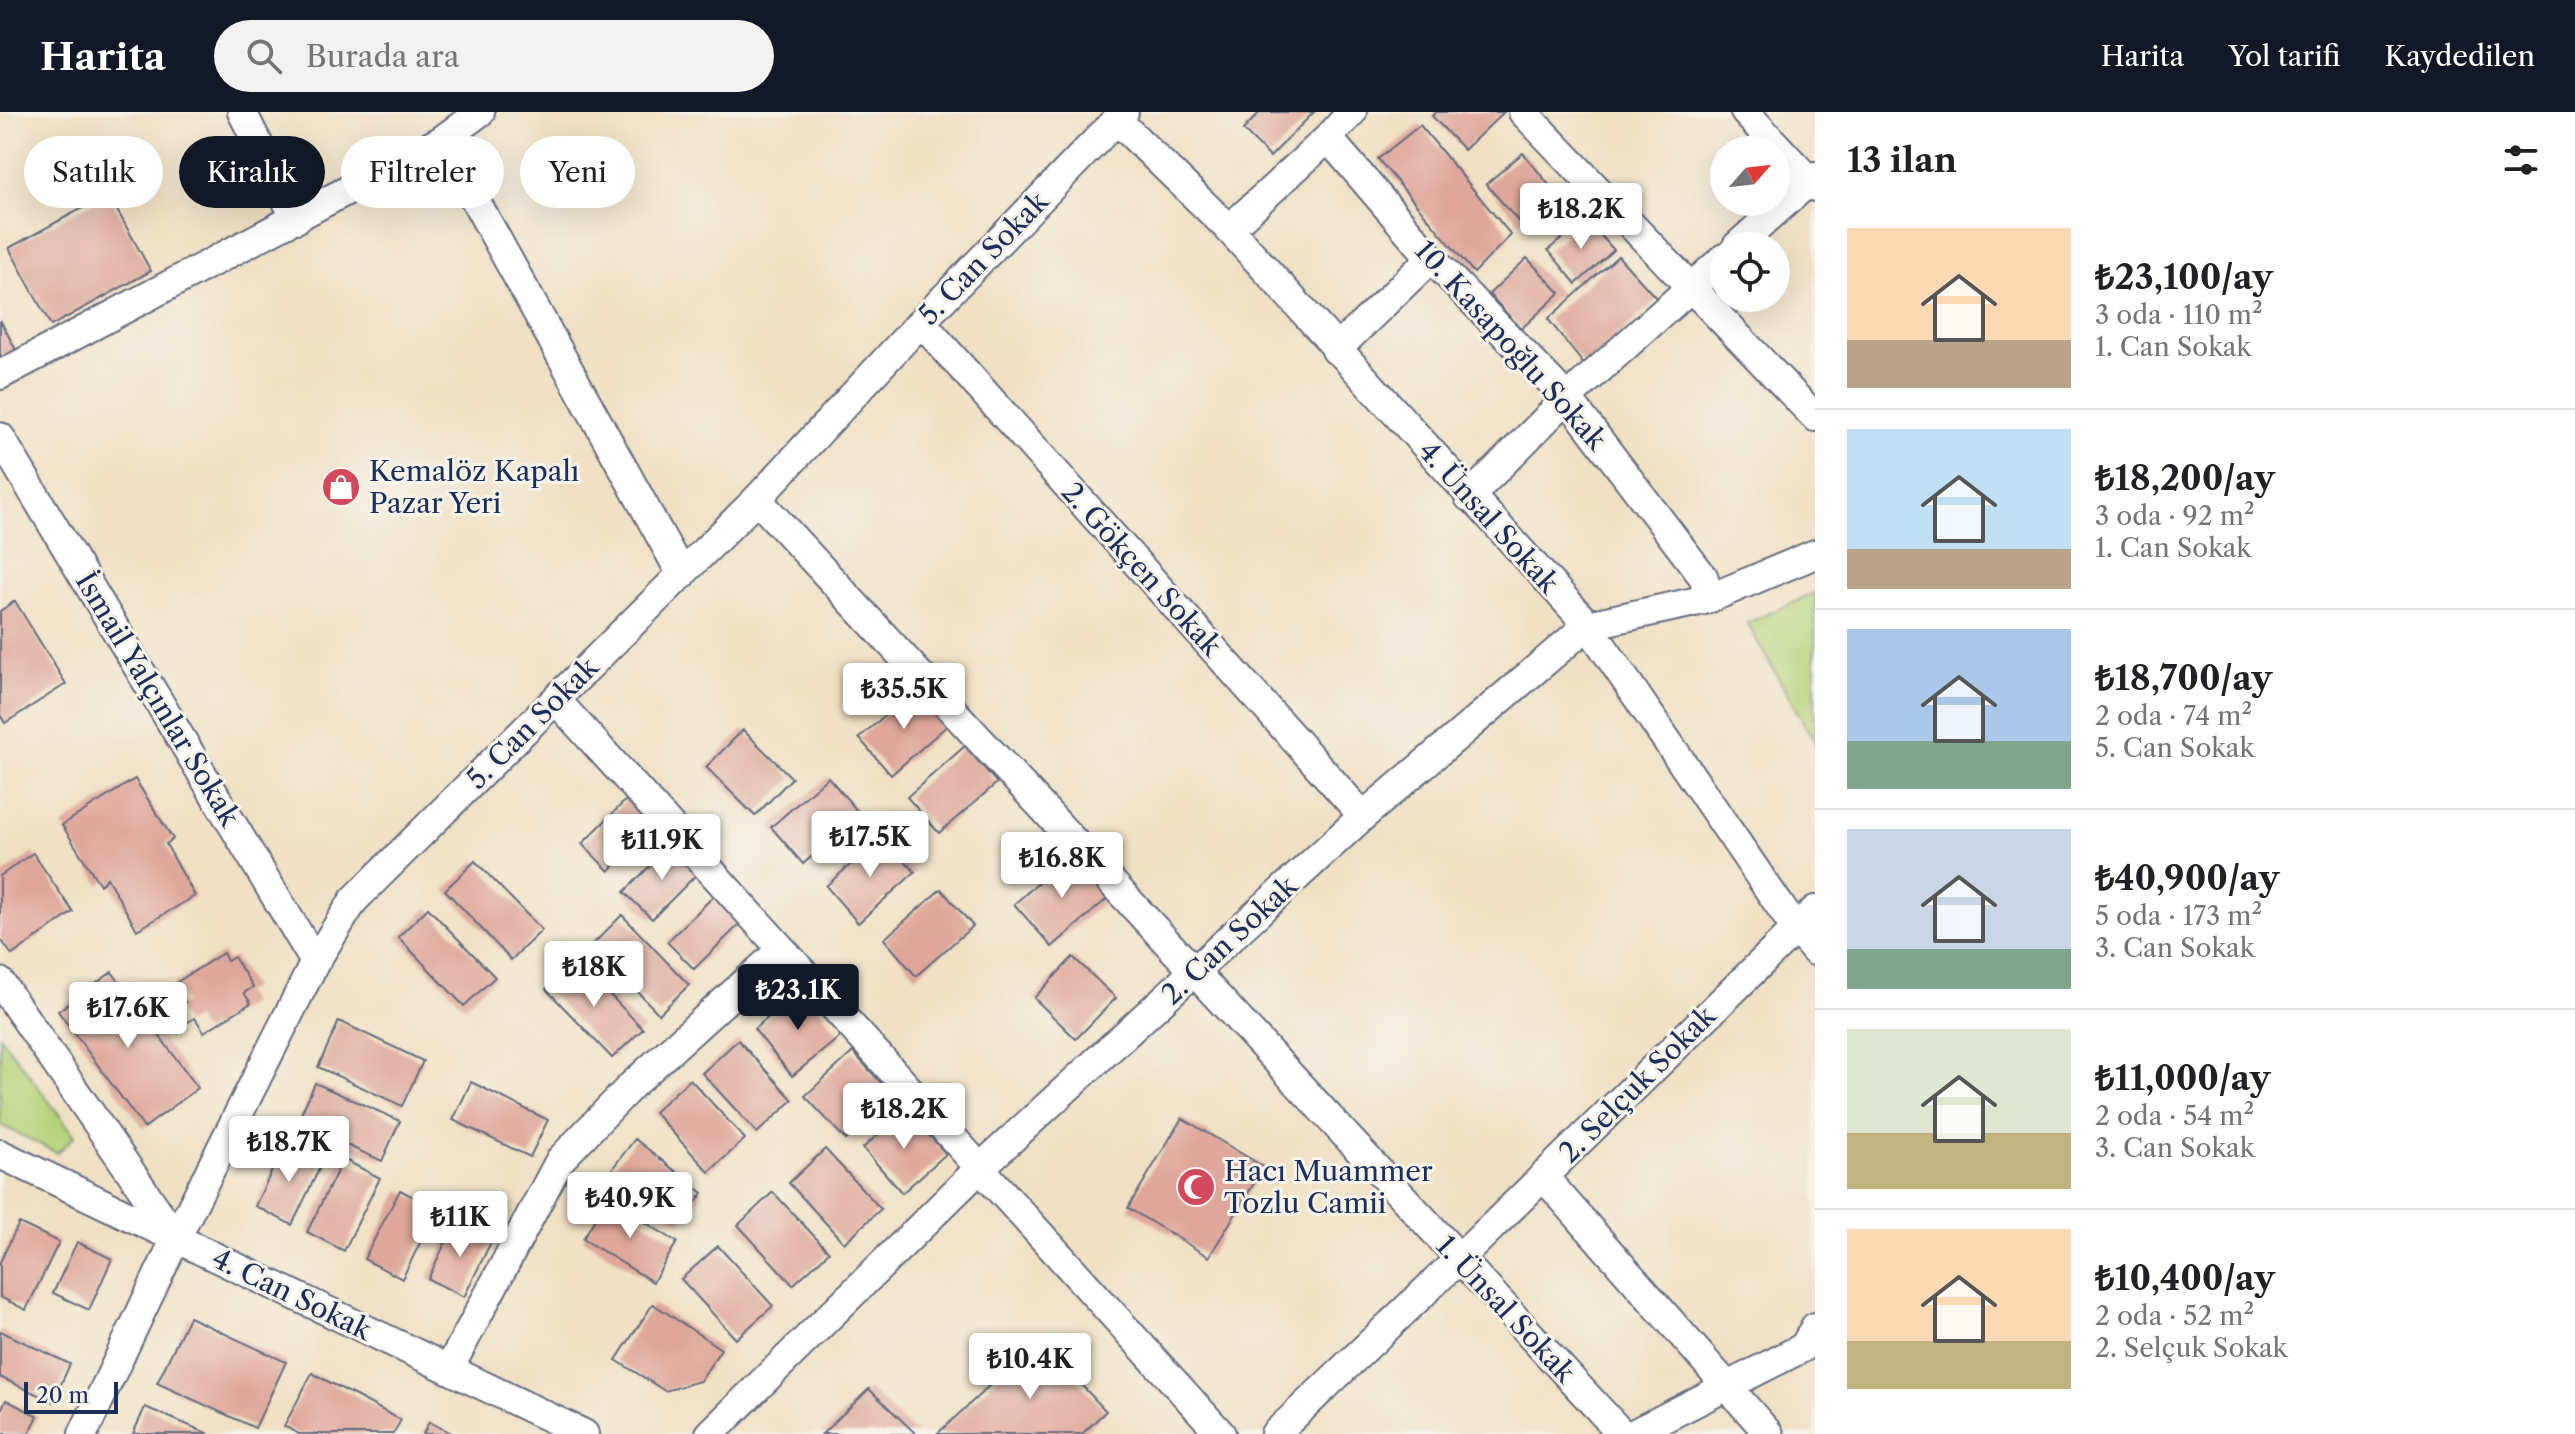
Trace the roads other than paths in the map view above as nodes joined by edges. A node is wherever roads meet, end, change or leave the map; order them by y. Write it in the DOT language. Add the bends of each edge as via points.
graph roads {
  1 [pos="242,112"];
  2 [pos="480,112"];
  3 [pos="1352,112"];
  4 [pos="1523,112"];
  5 [pos="1745,112"];
  6 [pos="1120,116"];
  7 [pos="447,136"];
  8 [pos="1328,138"];
  9 [pos="1813,182"];
  10 [pos="341,195"];
  11 [pos="480,208"];
  12 [pos="296,219"];
  13 [pos="1229,229"];
  14 [pos="1754,232"];
  15 [pos="1431,258"];
  16 [pos="1710,271"];
  17 [pos="1691,288"];
  18 [pos="921,322"];
  19 [pos="1336,350"];
  20 [pos="0,375"];
  21 [pos="1567,398"];
  22 [pos="1815,417"];
  23 [pos="0,437"];
  24 [pos="1469,497"];
  25 [pos="757,499"];
  26 [pos="1815,554"];
  27 [pos="682,575"];
  28 [pos="1708,599"];
  29 [pos="1588,625"];
  30 [pos="556,700"];
  31 [pos="1363,816"];
  32 [pos="1805,919"];
  33 [pos="781,950"];
  34 [pos="1815,951"];
  35 [pos="315,962"];
  36 [pos="1194,973"];
  37 [pos="0,982"];
  38 [pos="0,1154"];
  39 [pos="979,1169"];
  40 [pos="1543,1176"];
  41 [pos="176,1238"];
  42 [pos="1459,1259"];
  43 [pos="1815,1327"];
  44 [pos="449,1369"];
  45 [pos="1728,1387"];
  46 [pos="83,1434"];
  47 [pos="584,1434"];
  48 [pos="710,1434"];
  49 [pos="1221,1434"];
  50 [pos="1275,1434"];
  51 [pos="1622,1434"];
  52 [pos="1633,1434"];
  53 [pos="1769,1434"];
  1 -- 12 [label="street"];
  2 -- 7 [label="street"];
  3 -- 8 [label="street"];
  4 -- 17 [label="street"];
  5 -- 9 [label="street"];
  6 -- 13 [label="street, 4. Ünsal Sokak"];
  6 -- 18 [label="street, 5. Can Sokak"];
  8 -- 13 [label="street"];
  8 -- 15 [label="street, 10. Kasapoğlu Sokak"];
  9 -- 14 [label="street"];
  10 -- 12 [label="street"];
  11 -- 27 [label="street"];
  12 -- 20 [label="street"];
  13 -- 19 [label="street, 4. Ünsal Sokak"];
  15 -- 19 [label="street"];
  15 -- 21 [label="street, 10. Kasapoğlu Sokak"];
  16 -- 17 [label="street"];
  17 -- 21 [label="street"];
  17 -- 22 [label="street"];
  18 -- 25 [label="street, 5. Can Sokak"];
  18 -- 31 [label="street, 2. Gökçen Sokak"];
  19 -- 24 [label="street, 4. Ünsal Sokak"];
  21 -- 24 [label="street"];
  21 -- 28 [label="street, 10. Kasapoğlu Sokak" via="1704,578"];
  23 -- 35 [label="street, İsmail Yalçınlar Sokak"];
  24 -- 29 [label="street, 4. Ünsal Sokak"];
  25 -- 27 [label="street, 5. Can Sokak"];
  25 -- 36 [label="street, 1. Ünsal Sokak"];
  26 -- 28 [label="street, 2. Can Sokak"];
  27 -- 30 [label="street, 5. Can Sokak"];
  28 -- 29 [label="street, 2. Can Sokak"];
  29 -- 31 [label="street, 2. Can Sokak"];
  29 -- 32 [label="street, 4. Ünsal Sokak"];
  30 -- 33 [label="street"];
  30 -- 35 [label="street, 5. Can Sokak" via="354,900"];
  31 -- 36 [label="street, 2. Can Sokak"];
  32 -- 34 [label="street, 4. Ünsal Sokak"];
  32 -- 40 [label="street, 2. Selçuk Sokak"];
  33 -- 39 [label="street"];
  33 -- 44 [label="street" via="632,1085 560,1160"];
  35 -- 41 [label="street, 5. Can Sokak"];
  36 -- 39 [label="street, 2. Can Sokak"];
  36 -- 42 [label="street, 1. Ünsal Sokak"];
  37 -- 41 [label="street"];
  38 -- 41 [label="street, 4. Can Sokak"];
  39 -- 48 [label="street, 2. Can Sokak"];
  39 -- 49 [label="street"];
  40 -- 42 [label="street, 2. Selçuk Sokak"];
  40 -- 45 [label="street"];
  41 -- 44 [label="street, 4. Can Sokak"];
  41 -- 46 [label="street, 5. Can Sokak"];
  42 -- 50 [label="street, 2. Selçuk Sokak"];
  42 -- 51 [label="street, 1. Ünsal Sokak"];
  43 -- 45 [label="street" via="1804,1347"];
  44 -- 47 [label="street, 4. Can Sokak"];
  45 -- 52 [label="street"];
  45 -- 53 [label="street"];
}
